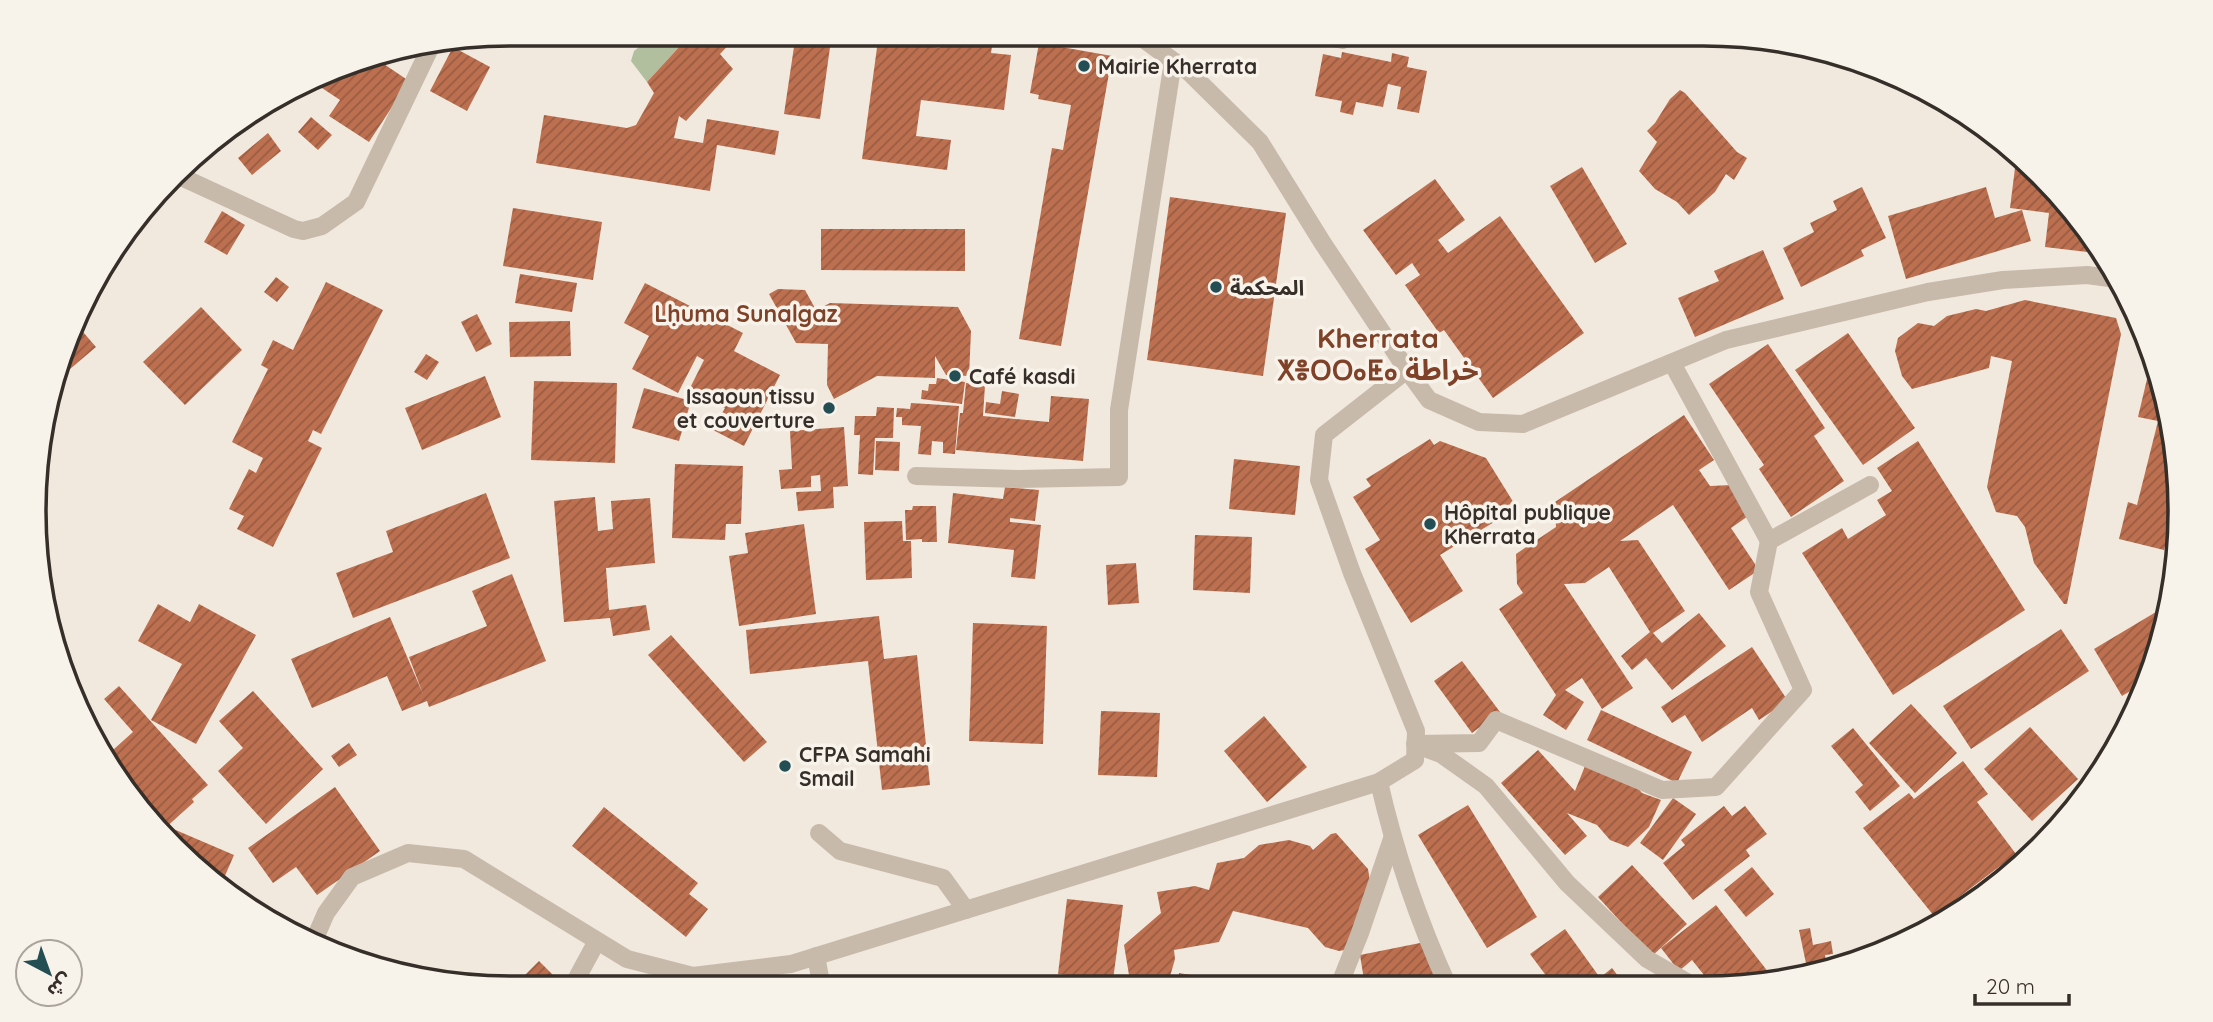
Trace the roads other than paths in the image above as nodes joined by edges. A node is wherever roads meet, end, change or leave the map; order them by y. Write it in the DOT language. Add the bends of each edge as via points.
graph roads {
  1 [pos="1153,46"];
  2 [pos="428,53"];
  3 [pos="1173,61"];
  4 [pos="185,179"];
  5 [pos="2105,277"];
  6 [pos="1672,363"];
  7 [pos="1407,370"];
  8 [pos="916,476"];
  9 [pos="1870,485"];
  10 [pos="1769,541"];
  11 [pos="1415,744"];
  12 [pos="1379,782"];
  13 [pos="819,833"];
  14 [pos="1392,839"];
  15 [pos="967,910"];
  16 [pos="317,934"];
  17 [pos="597,941"];
  18 [pos="816,956"];
  19 [pos="578,976"];
  20 [pos="820,976"];
  21 [pos="1343,976"];
  22 [pos="1444,976"];
  23 [pos="1676,976"];
  1 -- 3 [label="street"];
  2 -- 4 [label="street" via="356,202 322,226 294,229"];
  3 -- 7 [label="street" via="1260,142"];
  3 -- 8 [label="street" via="1119,410 1119,477"];
  5 -- 6 [label="street" via="2017,279 1928,292 1726,340"];
  6 -- 7 [label="street" via="1522,424 1479,422 1429,400"];
  6 -- 10 [label="street"];
  7 -- 11 [label="street" via="1324,435 1319,480 1416,731"];
  9 -- 10 [label="street"];
  10 -- 11 [label="street" via="1759,592 1803,690 1716,787 1662,790 1496,720 1479,743"];
  11 -- 12 [label="street" via="1415,760"];
  11 -- 23 [label="street" via="1441,754 1486,786 1577,892 1647,960"];
  12 -- 14 [label="street"];
  12 -- 15 [label="street"];
  13 -- 15 [label="street" via="839,851 943,878"];
  14 -- 21 [label="street"];
  14 -- 22 [label="street"];
  15 -- 18 [label="street"];
  16 -- 17 [label="street" via="352,877 408,853 464,859"];
  17 -- 18 [label="street" via="627,959 693,976 791,964"];
  17 -- 19 [label="street"];
  18 -- 20 [label="street"];
}
